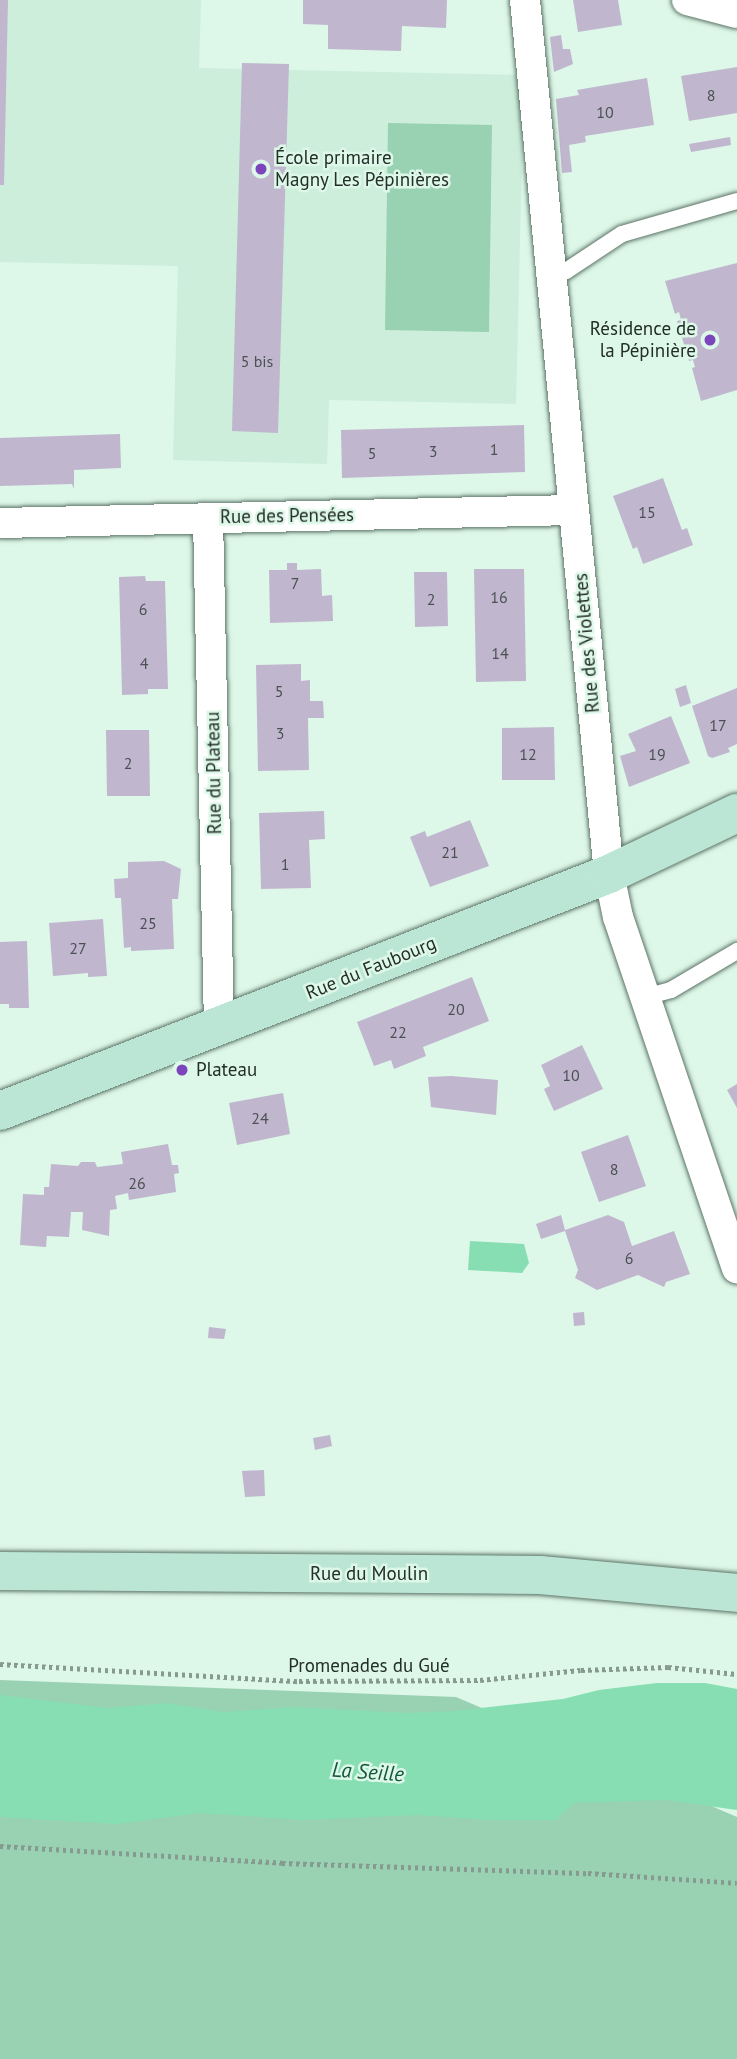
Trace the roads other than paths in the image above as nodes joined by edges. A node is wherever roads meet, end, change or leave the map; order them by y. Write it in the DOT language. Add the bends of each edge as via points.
graph roads {
  1 [pos="525,0"];
  2 [pos="687,0"];
  3 [pos="737,13"];
  4 [pos="737,201"];
  5 [pos="551,277"];
  6 [pos="574,510"];
  7 [pos="208,518"];
  8 [pos="0,523"];
  9 [pos="737,813"];
  10 [pos="609,874"];
  11 [pos="737,951"];
  12 [pos="645,997"];
  13 [pos="219,1028"];
  14 [pos="0,1111"];
  15 [pos="737,1268"];
  16 [pos="0,1571"];
  17 [pos="737,1593"];
  1 -- 5 [label="street, Rue des Violettes"];
  2 -- 3 [label="street"];
  4 -- 5 [label="lane" via="622,234"];
  5 -- 6 [label="street, Rue des Violettes"];
  6 -- 7 [label="street, Rue des Pensées"];
  6 -- 10 [label="street, Rue des Violettes"];
  7 -- 8 [label="street, Rue des Pensées"];
  7 -- 13 [label="street, Rue du Plateau"];
  9 -- 10 [label="main road, Rue du Faubourg"];
  10 -- 12 [label="street, Rue des Violettes"];
  10 -- 13 [label="main road, Rue du Faubourg"];
  11 -- 12 [label="lane" via="671,990"];
  12 -- 15 [label="street, Rue des Violettes"];
  13 -- 14 [label="main road, Rue du Faubourg"];
  16 -- 17 [label="main road, Rue du Moulin" via="540,1574"];
}
